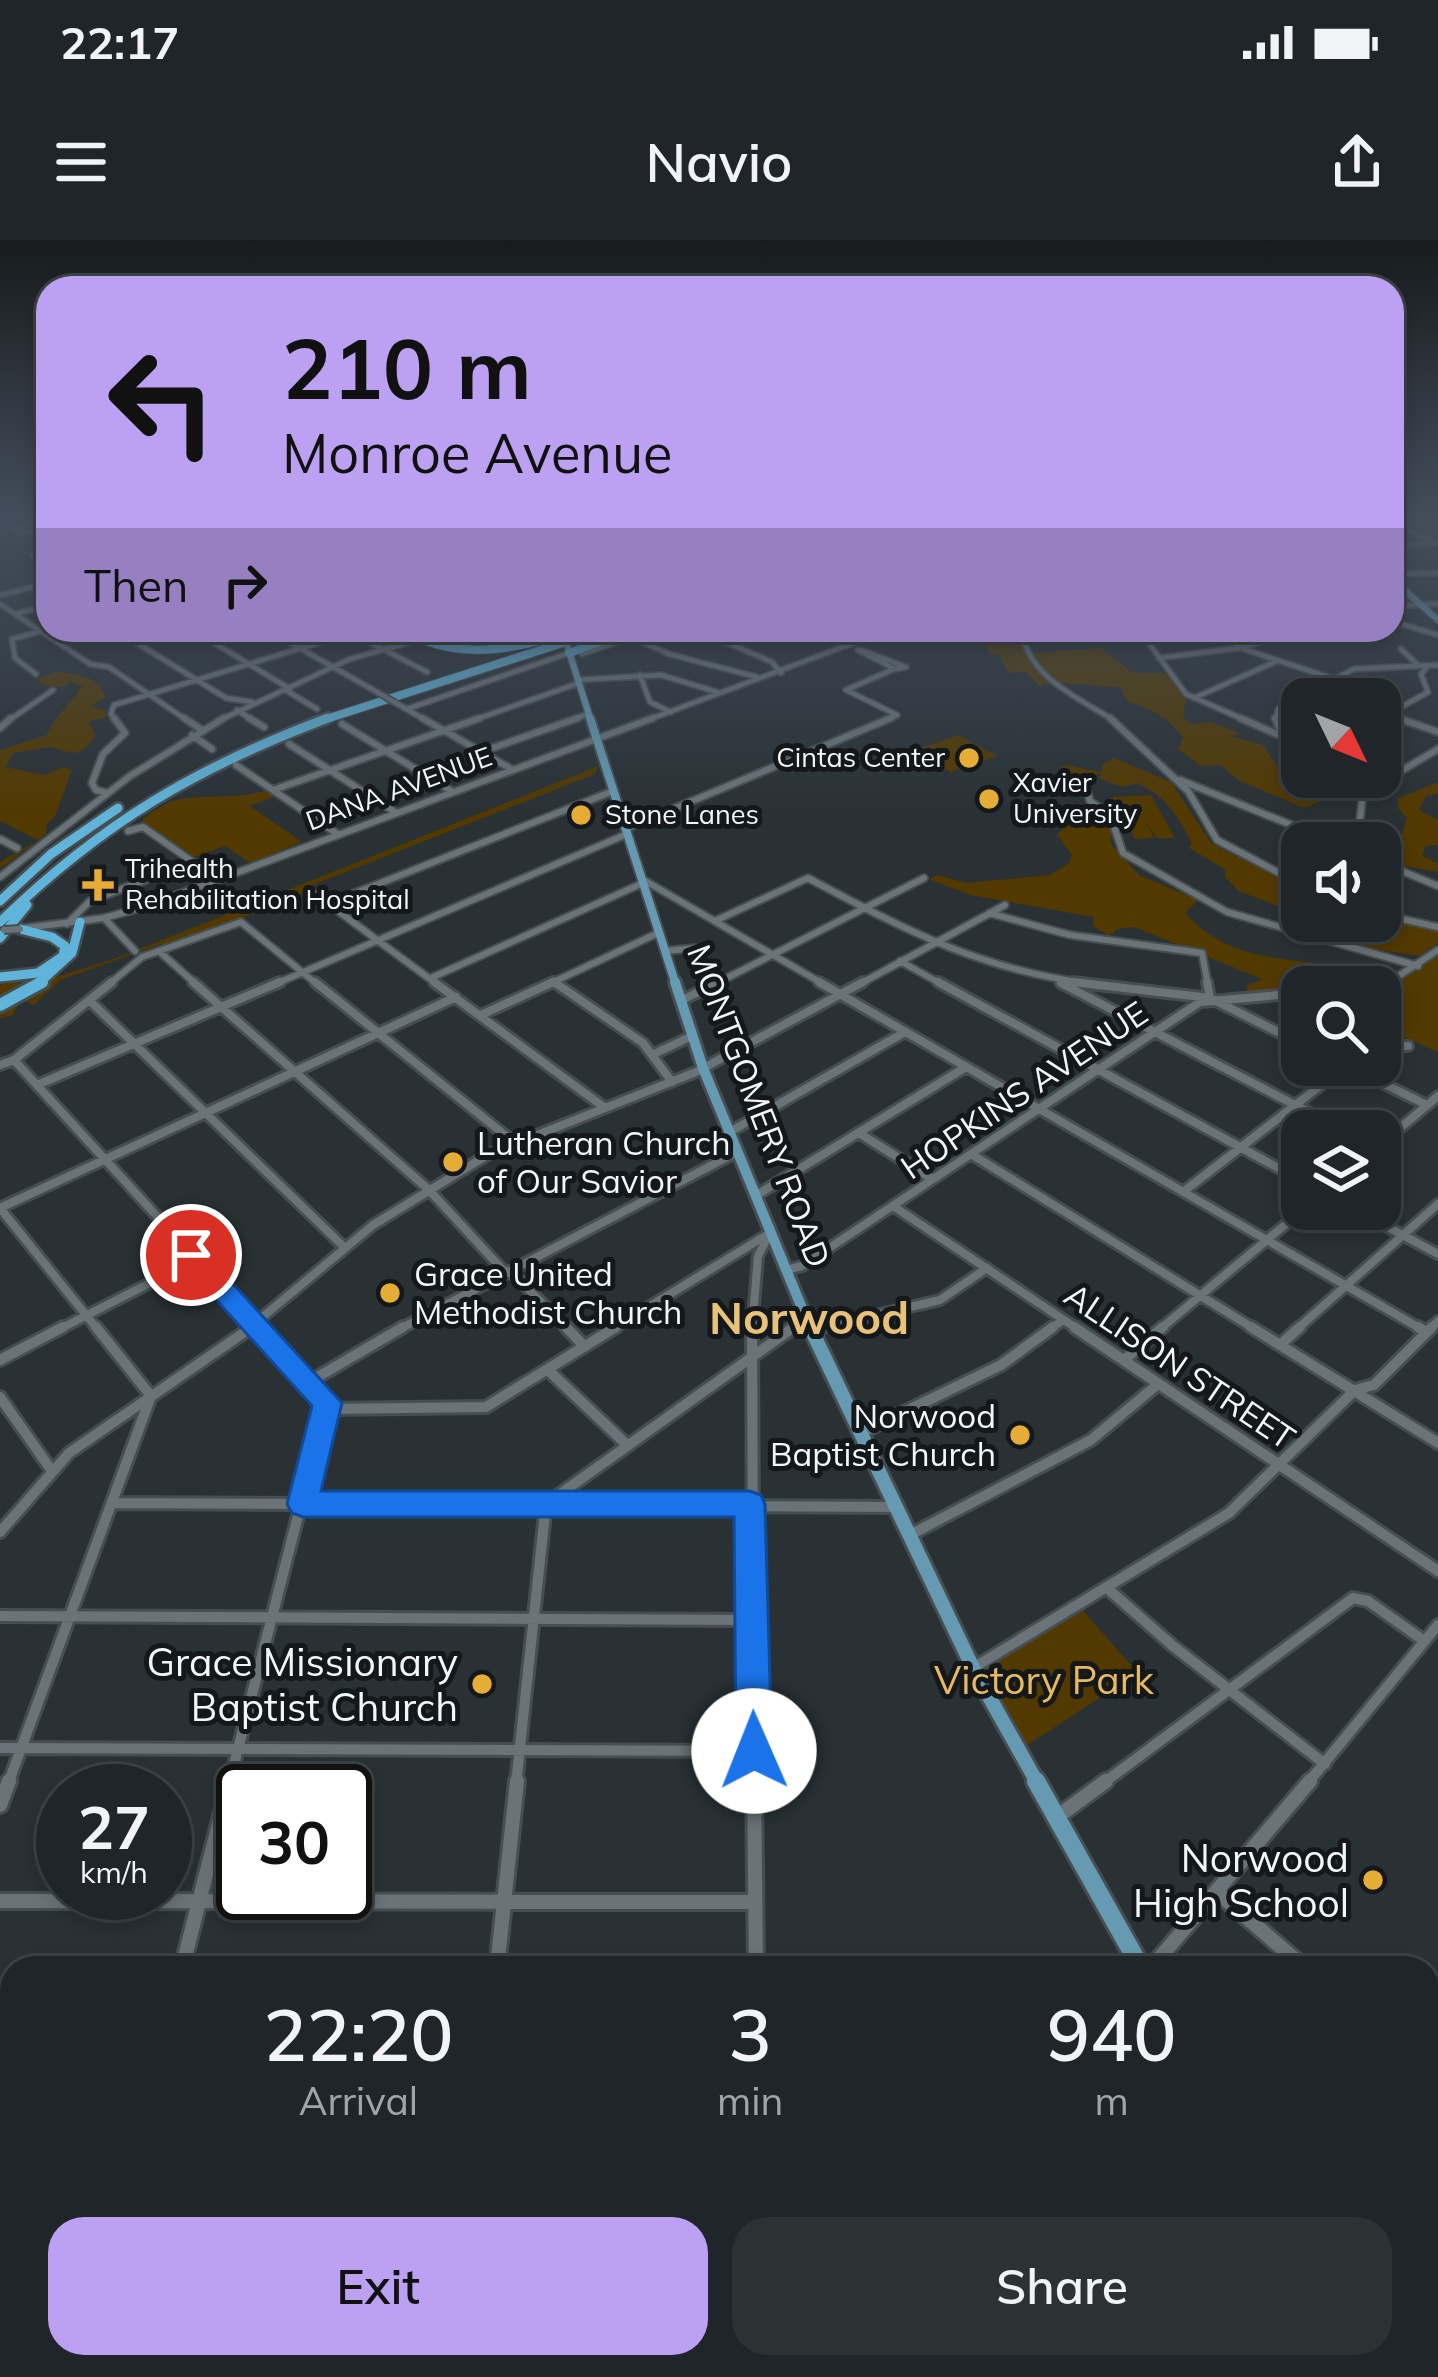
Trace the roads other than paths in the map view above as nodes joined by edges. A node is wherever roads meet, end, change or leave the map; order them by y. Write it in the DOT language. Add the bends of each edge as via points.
graph roads {
  1 [pos="1404,630"];
  2 [pos="36,632"];
  3 [pos="1438,635"];
  4 [pos="61,642"];
  5 [pos="136,642"];
  6 [pos="213,642"];
  7 [pos="289,642"];
  8 [pos="316,642"];
  9 [pos="369,642"];
  10 [pos="411,642"];
  11 [pos="427,642"];
  12 [pos="450,642"];
  13 [pos="539,642"];
  14 [pos="551,642"];
  15 [pos="555,642"];
  16 [pos="565,642"];
  17 [pos="567,642"];
  18 [pos="611,642"];
  19 [pos="648,642"];
  20 [pos="726,642"];
  21 [pos="837,642"];
  22 [pos="857,642"];
  23 [pos="1023,642"];
  24 [pos="1148,642"];
  25 [pos="1233,642"];
  26 [pos="1261,642"];
  27 [pos="847,646"];
  28 [pos="460,647"];
  29 [pos="299,648"];
  30 [pos="1242,648"];
  31 [pos="1401,649"];
  32 [pos="384,650"];
  33 [pos="858,650"];
  34 [pos="582,654"];
  35 [pos="1159,658"];
  36 [pos="1278,660"];
  37 [pos="247,663"];
  38 [pos="1435,665"];
  39 [pos="1419,666"];
  40 [pos="334,668"];
  41 [pos="894,669"];
  42 [pos="779,672"];
  43 [pos="427,673"];
  44 [pos="36,674"];
  45 [pos="640,675"];
  46 [pos="1331,678"];
  47 [pos="1336,678"];
  48 [pos="196,679"];
  49 [pos="761,679"];
  50 [pos="578,682"];
  51 [pos="53,690"];
  52 [pos="288,690"];
  53 [pos="147,694"];
  54 [pos="720,694"];
  55 [pos="1194,698"];
  56 [pos="252,702"];
  57 [pos="1401,706"];
  58 [pos="317,709"];
  59 [pos="407,709"];
  60 [pos="1281,709"];
  61 [pos="237,710"];
  62 [pos="671,712"];
  63 [pos="588,714"];
  64 [pos="1401,721"];
  65 [pos="342,724"];
  66 [pos="264,727"];
  67 [pos="0,728"];
  68 [pos="202,730"];
  69 [pos="444,730"];
  70 [pos="1281,732"];
  71 [pos="1438,732"];
  72 [pos="192,735"];
  73 [pos="596,741"];
  74 [pos="289,744"];
  75 [pos="212,749"];
  76 [pos="1438,749"];
  77 [pos="386,751"];
  78 [pos="481,752"];
  79 [pos="1154,758"];
  80 [pos="236,765"];
  81 [pos="1148,767"];
  82 [pos="331,770"];
  83 [pos="513,770"];
  84 [pos="1401,771"];
  85 [pos="1175,778"];
  86 [pos="1084,785"];
  87 [pos="1201,788"];
  88 [pos="273,790"];
  89 [pos="613,791"];
  90 [pos="453,792"];
  91 [pos="107,794"];
  92 [pos="1190,794"];
  93 [pos="395,812"];
  94 [pos="1284,822"];
  95 [pos="128,831"];
  96 [pos="626,832"];
  97 [pos="336,834"];
  98 [pos="0,839"];
  99 [pos="16,848"];
  100 [pos="192,862"];
  101 [pos="1401,871"];
  102 [pos="1281,874"];
  103 [pos="0,878"];
  104 [pos="924,878"];
  105 [pos="217,879"];
  106 [pos="643,881"];
  107 [pos="1438,886"];
  108 [pos="315,894"];
  109 [pos="0,902"];
  110 [pos="330,903"];
  111 [pos="1005,904"];
  112 [pos="866,909"];
  113 [pos="989,912"];
  114 [pos="104,918"];
  115 [pos="1401,919"];
  116 [pos="717,920"];
  117 [pos="74,923"];
  118 [pos="1438,927"];
  119 [pos="20,929"];
  120 [pos="0,930"];
  121 [pos="658,933"];
  122 [pos="379,939"];
  123 [pos="931,943"];
  124 [pos="695,948"];
  125 [pos="135,951"];
  126 [pos="665,951"];
  127 [pos="1435,952"];
  128 [pos="161,953"];
  129 [pos="775,955"];
  130 [pos="900,962"];
  131 [pos="1418,966"];
  132 [pos="303,972"];
  133 [pos="1401,976"];
  134 [pos="0,977"];
  135 [pos="431,979"];
  136 [pos="1056,980"];
  137 [pos="553,981"];
  138 [pos="839,993"];
  139 [pos="1281,994"];
  140 [pos="456,997"];
  141 [pos="1210,998"];
  142 [pos="88,1000"];
  143 [pos="682,1000"];
  144 [pos="0,1005"];
  145 [pos="222,1006"];
  146 [pos="481,1016"];
  147 [pos="905,1032"];
  148 [pos="378,1033"];
  149 [pos="1154,1033"];
  150 [pos="1281,1034"];
  151 [pos="692,1036"];
  152 [pos="135,1043"];
  153 [pos="1401,1046"];
  154 [pos="1408,1046"];
  155 [pos="654,1054"];
  156 [pos="14,1060"];
  157 [pos="0,1065"];
  158 [pos="966,1067"];
  159 [pos="703,1068"];
  160 [pos="1098,1070"];
  161 [pos="294,1072"];
  162 [pos="672,1082"];
  163 [pos="37,1085"];
  164 [pos="1319,1086"];
  165 [pos="1389,1086"];
  166 [pos="1438,1096"];
  167 [pos="1295,1105"];
  168 [pos="1427,1105"];
  169 [pos="606,1108"];
  170 [pos="1038,1109"];
  171 [pos="1305,1110"];
  172 [pos="207,1113"];
  173 [pos="1401,1127"];
  174 [pos="728,1133"];
  175 [pos="859,1133"];
  176 [pos="516,1144"];
  177 [pos="1240,1147"];
  178 [pos="735,1153"];
  179 [pos="971,1154"];
  180 [pos="103,1160"];
  181 [pos="1281,1169"];
  182 [pos="932,1179"];
  183 [pos="430,1190"];
  184 [pos="1183,1192"];
  185 [pos="755,1196"];
  186 [pos="1438,1204"];
  187 [pos="893,1206"];
  188 [pos="0,1208"];
  189 [pos="1281,1228"];
  190 [pos="1394,1230"];
  191 [pos="770,1233"];
  192 [pos="1402,1234"];
  193 [pos="1266,1241"];
  194 [pos="344,1247"];
  195 [pos="1438,1254"];
  196 [pos="195,1260"];
  197 [pos="987,1268"];
  198 [pos="786,1270"];
  199 [pos="508,1272"];
  200 [pos="1346,1287"];
  201 [pos="1200,1296"];
  202 [pos="86,1316"];
  203 [pos="1063,1320"];
  204 [pos="1438,1321"];
  205 [pos="809,1324"];
  206 [pos="254,1325"];
  207 [pos="1426,1332"];
  208 [pos="1280,1345"];
  209 [pos="584,1346"];
  210 [pos="750,1358"];
  211 [pos="0,1360"];
  212 [pos="1124,1360"];
  213 [pos="548,1369"];
  214 [pos="309,1382"];
  215 [pos="1158,1384"];
  216 [pos="1355,1390"];
  217 [pos="151,1396"];
  218 [pos="0,1397"];
  219 [pos="327,1409"];
  220 [pos="863,1432"];
  221 [pos="1438,1443"];
  222 [pos="626,1444"];
  223 [pos="1280,1466"];
  224 [pos="52,1471"];
  225 [pos="114,1503"];
  226 [pos="303,1504"];
  227 [pos="546,1504"];
  228 [pos="750,1504"];
  229 [pos="897,1507"];
  230 [pos="0,1532"];
  231 [pos="907,1537"];
  232 [pos="1438,1571"];
  233 [pos="1107,1588"];
  234 [pos="0,1616"];
  235 [pos="70,1617"];
  236 [pos="274,1617"];
  237 [pos="536,1618"];
  238 [pos="752,1620"];
  239 [pos="1438,1625"];
  240 [pos="1423,1640"];
  241 [pos="973,1668"];
  242 [pos="1229,1689"];
  243 [pos="0,1748"];
  244 [pos="21,1748"];
  245 [pos="240,1748"];
  246 [pos="520,1749"];
  247 [pos="754,1751"];
  248 [pos="1324,1764"];
  249 [pos="0,1805"];
  250 [pos="1055,1818"];
  251 [pos="1218,1893"];
  252 [pos="0,1900"];
  253 [pos="198,1900"];
  254 [pos="505,1900"];
  255 [pos="755,1902"];
  256 [pos="185,1956"];
  257 [pos="498,1956"];
  258 [pos="756,1956"];
  259 [pos="1134,1956"];
  260 [pos="1161,1956"];
  261 [pos="1291,1956"];
  1 -- 3 [label="street"];
  2 -- 44 [label="street" via="12,639 15,658"];
  4 -- 53 [label="street"];
  5 -- 48 [label="street"];
  6 -- 37 [label="street"];
  7 -- 29 [label="street"];
  8 -- 29 [label="street"];
  9 -- 32 [label="street"];
  10 -- 32 [label="street"];
  11 -- 13 [label="highway" via="475,652"];
  12 -- 28 [label="street"];
  14 -- 109 [label="highway" via="307,720 185,770 82,830"];
  15 -- 59 [label="street"];
  16 -- 50 [label="main road, MONTGOMERY ROAD"];
  17 -- 120 [label="highway" via="260,745 156,794 87,841"];
  18 -- 34 [label="street"];
  19 -- 49 [label="street"];
  20 -- 42 [label="street"];
  21 -- 27 [label="street"];
  22 -- 27 [label="street, DANA AVENUE"];
  23 -- 79 [label="street" via="1042,674 1123,726"];
  24 -- 35 [label="street"];
  25 -- 30 [label="street"];
  26 -- 30 [label="street"];
  27 -- 33 [label="street"];
  27 -- 42 [label="street, DANA AVENUE"];
  29 -- 37 [label="street"];
  29 -- 40 [label="street"];
  30 -- 35 [label="street"];
  30 -- 36 [label="street"];
  31 -- 39 [label="street"];
  32 -- 40 [label="street"];
  32 -- 43 [label="street"];
  33 -- 41 [label="street"];
  33 -- 41 [label="street" via="906,667"];
  35 -- 55 [label="street"];
  36 -- 46 [label="street"];
  36 -- 55 [label="street"];
  37 -- 48 [label="street"];
  37 -- 52 [label="street"];
  38 -- 39 [label="street"];
  38 -- 57 [label="street" via="1422,672 1428,692"];
  39 -- 47 [label="street" via="1360,668"];
  40 -- 52 [label="street"];
  40 -- 59 [label="street, bridge"];
  41 -- 96 [label="street" via="846,690 897,715"];
  42 -- 49 [label="street, DANA AVENUE"];
  45 -- 50 [label="street"];
  45 -- 54 [label="street" via="683,679"];
  45 -- 62 [label="street" via="650,702"];
  48 -- 53 [label="street"];
  48 -- 56 [label="street"];
  49 -- 54 [label="street, DANA AVENUE"];
  50 -- 63 [label="main road, MONTGOMERY ROAD"];
  50 -- 69 [label="street"];
  51 -- 67 [label="street"];
  52 -- 56 [label="street"];
  52 -- 58 [label="street"];
  53 -- 68 [label="street"];
  53 -- 91 [label="street" via="111,709 125,733 92,783"];
  54 -- 62 [label="street, DANA AVENUE"];
  55 -- 70 [label="street"];
  56 -- 61 [label="street"];
  59 -- 69 [label="street"];
  60 -- 70 [label="street"];
  61 -- 66 [label="street"];
  61 -- 68 [label="street"];
  62 -- 73 [label="street, DANA AVENUE"];
  63 -- 73 [label="main road, MONTGOMERY ROAD"];
  63 -- 78 [label="street"];
  64 -- 71 [label="street"];
  65 -- 77 [label="street"];
  68 -- 72 [label="street"];
  69 -- 77 [label="street"];
  69 -- 78 [label="street"];
  72 -- 75 [label="street"];
  72 -- 91 [label="street"];
  73 -- 83 [label="street, DANA AVENUE"];
  73 -- 89 [label="main road, MONTGOMERY ROAD"];
  74 -- 82 [label="street"];
  76 -- 84 [label="street"];
  77 -- 82 [label="street"];
  77 -- 90 [label="street"];
  78 -- 83 [label="street"];
  79 -- 81 [label="street"];
  79 -- 85 [label="street"];
  80 -- 88 [label="street"];
  82 -- 88 [label="street"];
  82 -- 93 [label="street"];
  83 -- 90 [label="street, DANA AVENUE"];
  85 -- 87 [label="street"];
  85 -- 92 [label="street"];
  86 -- 131 [label="street" via="1110,815 1124,853 1227,912"];
  87 -- 92 [label="street"];
  87 -- 94 [label="street"];
  88 -- 97 [label="street"];
  89 -- 96 [label="main road, MONTGOMERY ROAD"];
  89 -- 110 [label="street"];
  90 -- 93 [label="street, DANA AVENUE"];
  91 -- 103 [label="street"];
  92 -- 102 [label="street" via="1223,845"];
  93 -- 97 [label="street, DANA AVENUE"];
  95 -- 100 [label="street" via="143,827"];
  96 -- 106 [label="main road, MONTGOMERY ROAD"];
  96 -- 122 [label="street"];
  97 -- 105 [label="street, DANA AVENUE"];
  98 -- 99 [label="street"];
  100 -- 105 [label="street"];
  100 -- 117 [label="street" via="94,903"];
  101 -- 107 [label="street"];
  104 -- 112 [label="street"];
  105 -- 114 [label="street, DANA AVENUE"];
  106 -- 116 [label="street"];
  106 -- 121 [label="main road, MONTGOMERY ROAD"];
  106 -- 135 [label="street"];
  108 -- 110 [label="street"];
  110 -- 122 [label="street"];
  111 -- 113 [label="street"];
  112 -- 116 [label="street" via="808,878"];
  112 -- 123 [label="street"];
  112 -- 129 [label="street"];
  113 -- 123 [label="street"];
  113 -- 141 [label="street" via="1070,935 1204,954"];
  114 -- 117 [label="street, DANA AVENUE"];
  114 -- 125 [label="street"];
  115 -- 118 [label="street"];
  116 -- 129 [label="street"];
  117 -- 119 [label="street, DANA AVENUE"];
  117 -- 144 [label="highway" via="80,944 71,959"];
  119 -- 120 [label="street, DANA AVENUE, bridge"];
  119 -- 134 [label="highway" via="59,940 63,956 38,973"];
  121 -- 126 [label="main road, MONTGOMERY ROAD"];
  121 -- 137 [label="street"];
  122 -- 132 [label="street"];
  122 -- 135 [label="street"];
  123 -- 130 [label="street"];
  123 -- 136 [label="street"];
  124 -- 126 [label="street"];
  126 -- 143 [label="main road, MONTGOMERY ROAD"];
  127 -- 131 [label="street"];
  128 -- 132 [label="street" via="241,922"];
  128 -- 142 [label="street"];
  128 -- 145 [label="street"];
  129 -- 138 [label="street"];
  129 -- 143 [label="street"];
  130 -- 138 [label="street"];
  130 -- 160 [label="street"];
  131 -- 133 [label="street"];
  132 -- 145 [label="street"];
  132 -- 148 [label="street"];
  135 -- 140 [label="street"];
  136 -- 141 [label="street"];
  136 -- 149 [label="street"];
  137 -- 146 [label="street"];
  137 -- 155 [label="street"];
  138 -- 147 [label="street"];
  138 -- 159 [label="street"];
  139 -- 141 [label="street, HOPKINS AVENUE"];
  140 -- 146 [label="street"];
  140 -- 148 [label="street"];
  141 -- 149 [label="street, HOPKINS AVENUE"];
  141 -- 150 [label="street"];
  142 -- 152 [label="street"];
  142 -- 156 [label="street"];
  143 -- 151 [label="main road, MONTGOMERY ROAD"];
  145 -- 152 [label="street"];
  145 -- 161 [label="street"];
  146 -- 169 [label="street"];
  147 -- 158 [label="street"];
  147 -- 174 [label="street"];
  148 -- 161 [label="street"];
  148 -- 176 [label="street"];
  149 -- 160 [label="street, HOPKINS AVENUE"];
  149 -- 167 [label="street"];
  151 -- 155 [label="street"];
  151 -- 159 [label="main road, MONTGOMERY ROAD"];
  152 -- 163 [label="street"];
  152 -- 172 [label="street"];
  153 -- 154 [label="street"];
  155 -- 162 [label="street"];
  156 -- 157 [label="street"];
  156 -- 163 [label="street"];
  158 -- 170 [label="street"];
  158 -- 175 [label="street"];
  159 -- 162 [label="street"];
  159 -- 174 [label="main road, MONTGOMERY ROAD"];
  160 -- 170 [label="street, HOPKINS AVENUE"];
  160 -- 177 [label="street"];
  161 -- 172 [label="street"];
  161 -- 183 [label="street"];
  162 -- 169 [label="street"];
  163 -- 180 [label="street"];
  164 -- 167 [label="street"];
  165 -- 168 [label="street"];
  166 -- 168 [label="street"];
  167 -- 171 [label="street"];
  167 -- 177 [label="street"];
  168 -- 173 [label="street"];
  169 -- 176 [label="street"];
  170 -- 179 [label="street, HOPKINS AVENUE"];
  170 -- 184 [label="street"];
  172 -- 180 [label="street"];
  172 -- 194 [label="street"];
  174 -- 178 [label="main road, MONTGOMERY ROAD"];
  175 -- 182 [label="street"];
  175 -- 185 [label="street"];
  176 -- 183 [label="street"];
  177 -- 181 [label="street"];
  177 -- 184 [label="street"];
  178 -- 185 [label="main road, MONTGOMERY ROAD"];
  178 -- 199 [label="street"];
  179 -- 182 [label="street, HOPKINS AVENUE"];
  179 -- 201 [label="street"];
  180 -- 188 [label="street"];
  180 -- 196 [label="street"];
  182 -- 187 [label="street, HOPKINS AVENUE"];
  183 -- 194 [label="street"];
  183 -- 199 [label="street"];
  184 -- 193 [label="street"];
  185 -- 191 [label="main road, MONTGOMERY ROAD"];
  186 -- 192 [label="street"];
  187 -- 197 [label="street, ALLISON STREET"];
  187 -- 198 [label="street, HOPKINS AVENUE"];
  188 -- 202 [label="street"];
  189 -- 193 [label="street"];
  190 -- 192 [label="street"];
  191 -- 198 [label="main road, MONTGOMERY ROAD"];
  191 -- 209 [label="street"];
  191 -- 210 [label="street" via="758,1256"];
  192 -- 195 [label="street"];
  192 -- 200 [label="street"];
  193 -- 200 [label="street"];
  193 -- 201 [label="street"];
  194 -- 206 [label="street"];
  196 -- 202 [label="street"];
  196 -- 206 [label="street"];
  197 -- 203 [label="street, ALLISON STREET"];
  197 -- 205 [label="street" via="940,1300"];
  198 -- 205 [label="main road, MONTGOMERY ROAD"];
  199 -- 209 [label="street"];
  199 -- 214 [label="street"];
  200 -- 207 [label="street"];
  200 -- 208 [label="street"];
  201 -- 208 [label="street"];
  201 -- 212 [label="street"];
  202 -- 211 [label="street"];
  202 -- 217 [label="street"];
  203 -- 212 [label="street, ALLISON STREET"];
  203 -- 220 [label="street" via="1000,1365"];
  204 -- 207 [label="street"];
  205 -- 210 [label="street"];
  205 -- 220 [label="main road, MONTGOMERY ROAD"];
  206 -- 214 [label="street"];
  206 -- 217 [label="street"];
  207 -- 216 [label="street" via="1374,1385"];
  208 -- 216 [label="street"];
  209 -- 213 [label="street"];
  210 -- 222 [label="street"];
  210 -- 228 [label="street"];
  212 -- 215 [label="street, ALLISON STREET"];
  213 -- 219 [label="street" via="479,1410"];
  213 -- 222 [label="street"];
  214 -- 219 [label="street"];
  215 -- 223 [label="street, ALLISON STREET"];
  215 -- 231 [label="street" via="1091,1440"];
  216 -- 221 [label="street"];
  216 -- 223 [label="street"];
  217 -- 224 [label="street"];
  217 -- 225 [label="street"];
  218 -- 224 [label="street"];
  219 -- 226 [label="street"];
  220 -- 229 [label="main road, MONTGOMERY ROAD"];
  222 -- 227 [label="street"];
  223 -- 232 [label="street, ALLISON STREET"];
  223 -- 233 [label="street" via="1229,1514"];
  224 -- 230 [label="street"];
  225 -- 226 [label="street"];
  225 -- 235 [label="street"];
  226 -- 227 [label="street"];
  226 -- 236 [label="street"];
  227 -- 228 [label="street"];
  227 -- 237 [label="street"];
  228 -- 229 [label="street"];
  228 -- 238 [label="street"];
  229 -- 231 [label="main road, MONTGOMERY ROAD"];
  231 -- 241 [label="main road, MONTGOMERY ROAD"];
  233 -- 241 [label="street"];
  233 -- 242 [label="street"];
  234 -- 235 [label="street"];
  235 -- 236 [label="street"];
  235 -- 244 [label="street"];
  236 -- 237 [label="street"];
  236 -- 245 [label="street"];
  237 -- 238 [label="street"];
  237 -- 246 [label="street"];
  238 -- 247 [label="street"];
  239 -- 240 [label="street"];
  240 -- 242 [label="street" via="1352,1598"];
  240 -- 248 [label="street"];
  241 -- 250 [label="main road, MONTGOMERY ROAD"];
  242 -- 248 [label="street"];
  242 -- 250 [label="street"];
  243 -- 244 [label="street"];
  244 -- 245 [label="street"];
  244 -- 249 [label="street"];
  245 -- 246 [label="street"];
  245 -- 253 [label="street"];
  246 -- 247 [label="street"];
  246 -- 254 [label="street"];
  247 -- 255 [label="street"];
  248 -- 251 [label="street"];
  250 -- 259 [label="main road, MONTGOMERY ROAD"];
  251 -- 260 [label="street"];
  251 -- 261 [label="street"];
  252 -- 253 [label="street"];
  253 -- 254 [label="street"];
  253 -- 256 [label="street"];
  254 -- 255 [label="street"];
  254 -- 257 [label="street"];
  255 -- 258 [label="street"];
}
